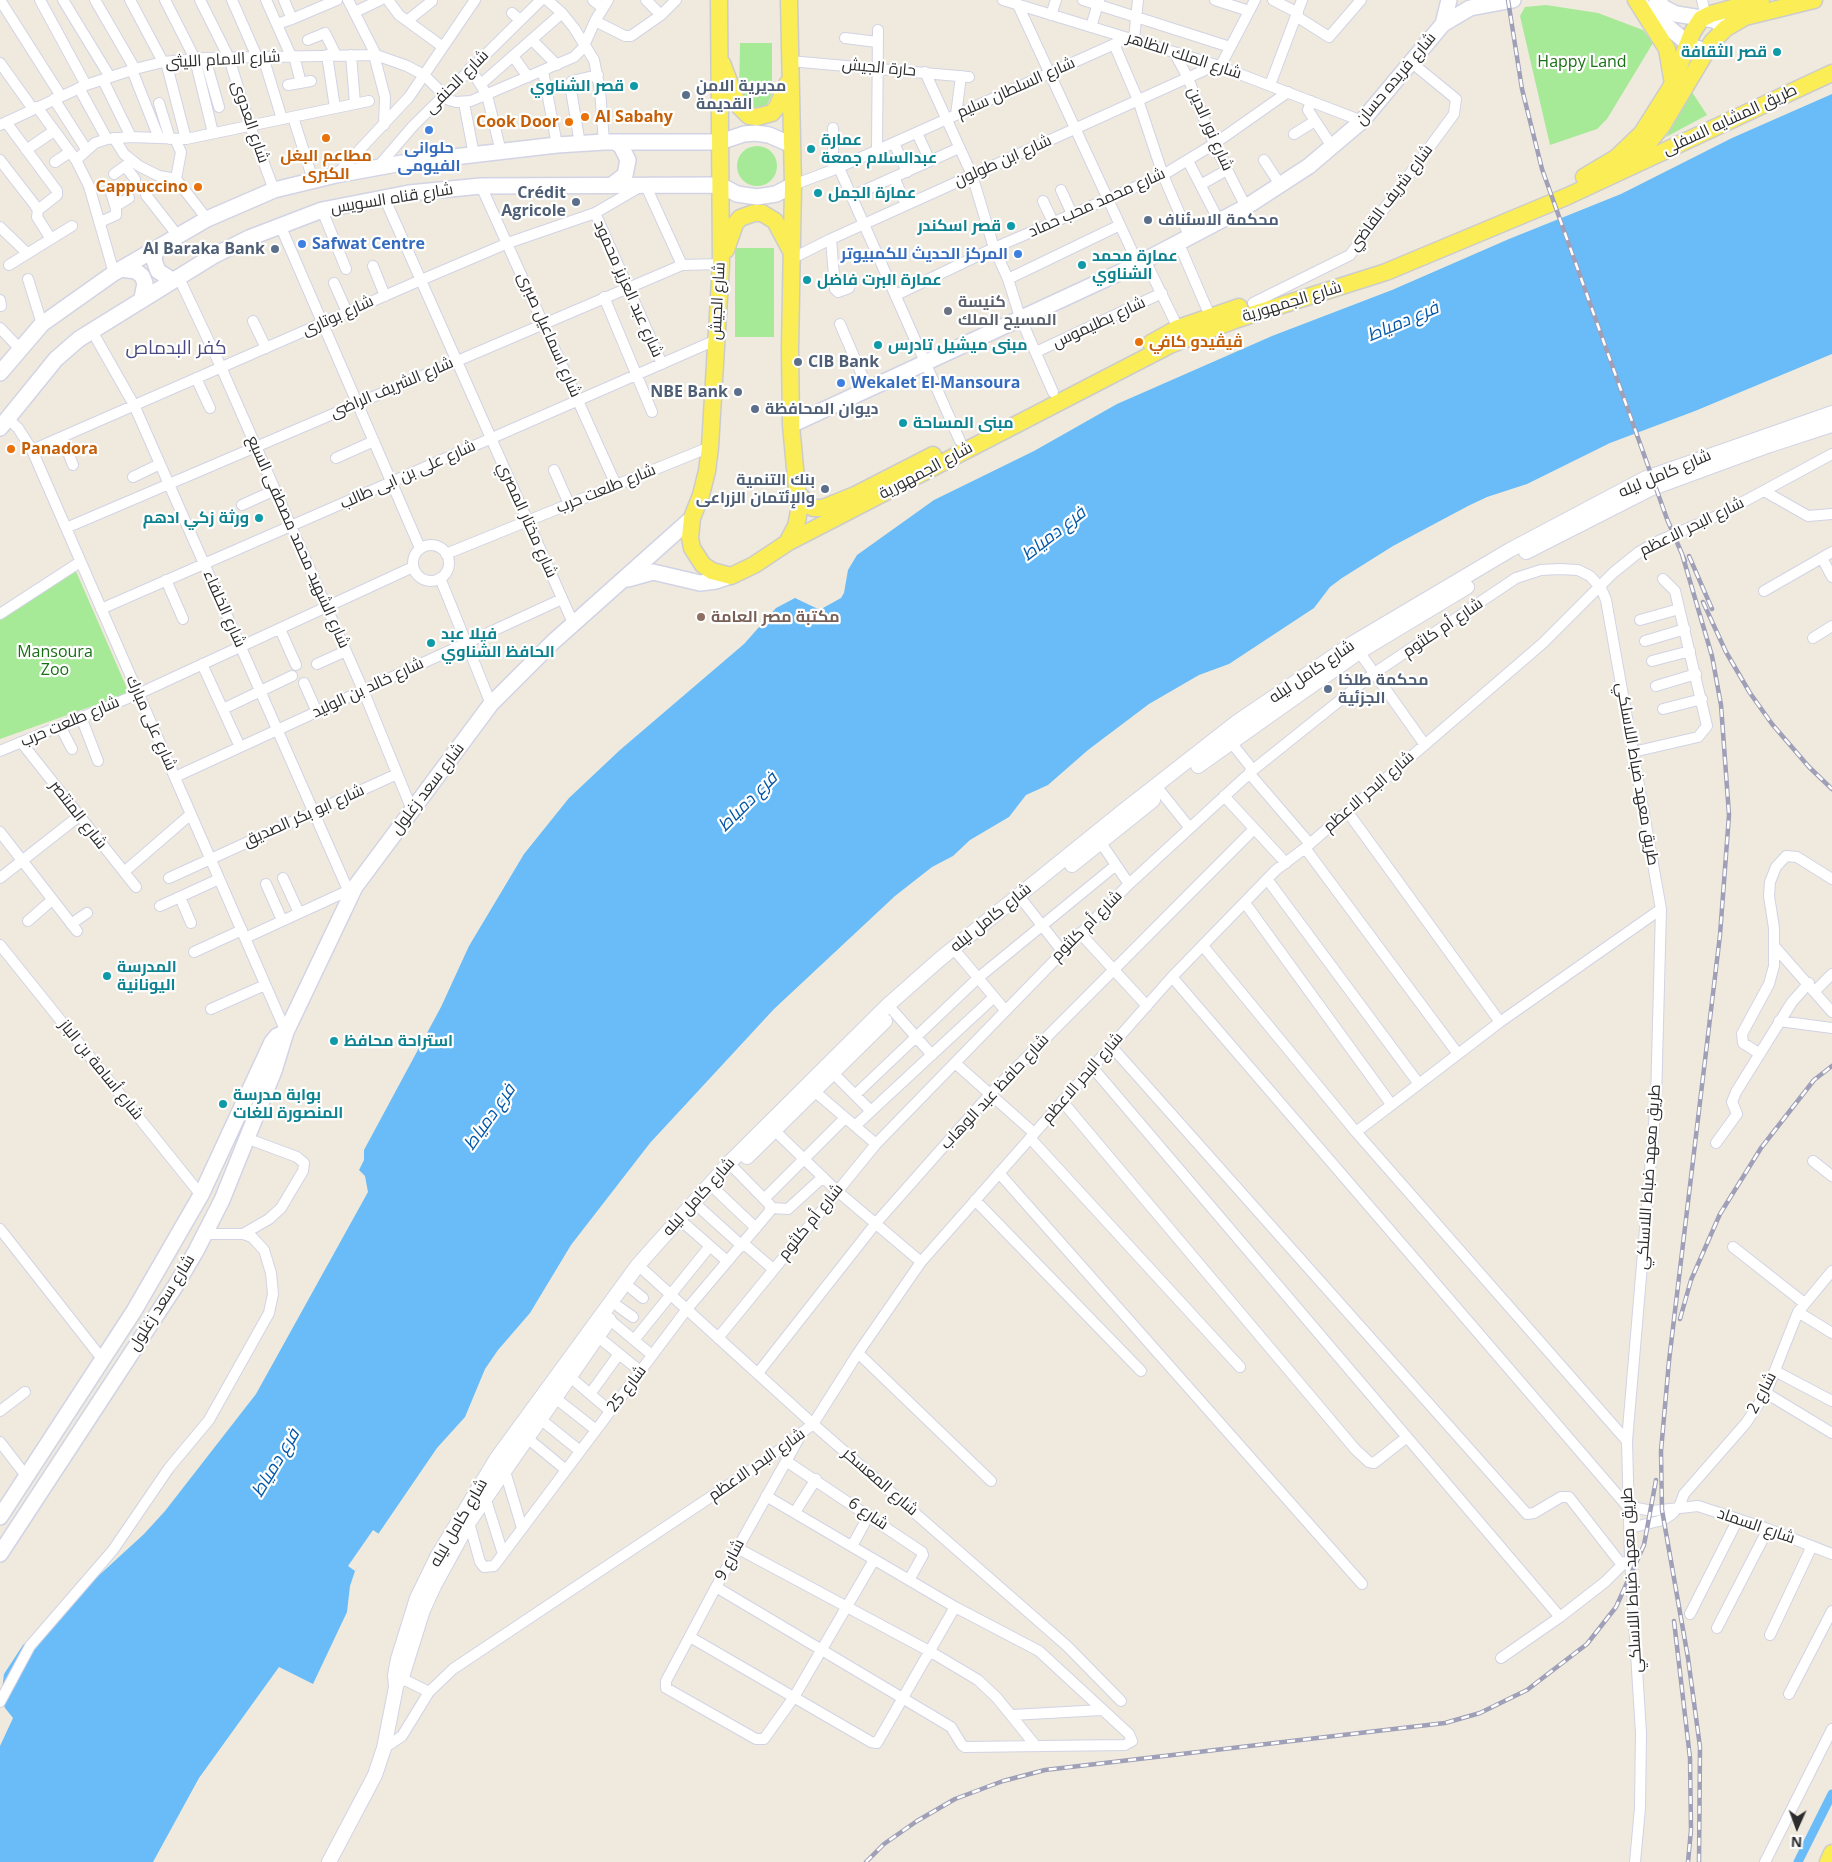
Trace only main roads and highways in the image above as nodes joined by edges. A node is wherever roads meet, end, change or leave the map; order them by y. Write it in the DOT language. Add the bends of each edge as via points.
graph roads {
  1 [pos="719,0"];
  2 [pos="789,0"];
  3 [pos="1449,0"];
  4 [pos="1513,0"];
  5 [pos="1636,0"];
  6 [pos="1657,0"];
  7 [pos="1814,0"];
  8 [pos="1752,1"];
  9 [pos="1703,18"];
  10 [pos="1443,24"];
  11 [pos="1726,28"];
  12 [pos="1688,43"];
  13 [pos="1707,51"];
  14 [pos="719,54"];
  15 [pos="1832,73"];
  16 [pos="790,78"];
  17 [pos="1671,87"];
  18 [pos="610,142"];
  19 [pos="720,142"];
  20 [pos="792,145"];
  21 [pos="1629,166"];
  22 [pos="612,185"];
  23 [pos="720,185"];
  24 [pos="793,185"];
  25 [pos="156,249"];
  26 [pos="791,255"];
  27 [pos="721,264"];
  28 [pos="117,271"];
  29 [pos="175,278"];
  30 [pos="142,298"];
  31 [pos="0,372"];
  32 [pos="4,424"];
  33 [pos="791,425"];
  34 [pos="799,495"];
  35 [pos="692,518"];
  36 [pos="787,543"];
  37 [pos="656,550"];
  38 [pos="665,574"];
  39 [pos="731,576"];
  40 [pos="620,583"];
  41 [pos="286,1032"];
  42 [pos="78,1434"];
  43 [pos="54,1436"];
  44 [pos="63,1458"];
  45 [pos="0,1517"];
  46 [pos="0,1554"];
  47 [pos="1832,1853"];
  48 [pos="1828,1862"];
  1 -- 14 [label="main road, شارع الجيش"];
  2 -- 16 [label="main road"];
  3 -- 10 [label="main road"];
  4 -- 10 [label="main road" via="1470,8"];
  5 -- 12 [label="main road"];
  5 -- 17 [label="main road" via="1667,49 1672,72"];
  6 -- 9 [label="main road" via="1676,14"];
  7 -- 11 [label="main road, شارع الجمهورية" via="1745,17"];
  8 -- 9 [label="main road"];
  9 -- 11 [label="main road" via="1714,20"];
  9 -- 12 [label="main road, شارع الجمهورية"];
  10 -- 33 [label="main road, شارع فريده حسان" via="1362,122 1333,148 1246,207 1141,262"];
  11 -- 13 [label="main road, شارع الجمهورية"];
  12 -- 13 [label="main road"];
  12 -- 17 [label="main road, شارع الجمهورية"];
  13 -- 21 [label="main road, شارع الجمهورية" via="1662,126"];
  14 -- 16 [label="main road" via="738,105 749,116 772,113"];
  14 -- 19 [label="main road, شارع الجيش"];
  15 -- 21 [label="main road, طريق المشايه السفلى"];
  16 -- 20 [label="main road"];
  17 -- 34 [label="main road, شارع الجمهورية" via="1654,118 1629,146 1616,158 1564,187 1383,263 1178,328 838,503 813,508"];
  18 -- 19 [label="main road, شارع قناه السويس"];
  18 -- 22 [label="main road" via="626,152 628,160 625,175"];
  18 -- 25 [label="main road, شارع قناه السويس" via="474,155 313,180 274,190 207,219"];
  19 -- 20 [label="main road, شارع قناه السويس" via="756,133"];
  19 -- 23 [label="main road, شارع الجيش"];
  20 -- 24 [label="main road"];
  21 -- 36 [label="main road, شارع الجمهورية" via="1568,196 1386,272 1234,320 1170,345"];
  22 -- 23 [label="main road, شارع قناه السويس"];
  22 -- 29 [label="main road, شارع قناه السويس" via="481,186 384,197 322,210 228,248"];
  23 -- 24 [label="main road, شارع قناه السويس" via="738,194 757,197 776,194"];
  23 -- 27 [label="main road, شارع الجيش"];
  24 -- 26 [label="main road"];
  25 -- 28 [label="main road, شارع قناه السويس"];
  25 -- 29 [label="main road" via="155,266 162,275"];
  26 -- 27 [label="main road" via="775,221 754,212 735,224"];
  26 -- 33 [label="main road"];
  27 -- 35 [label="main road, شارع الجيش" via="710,447 702,495"];
  28 -- 30 [label="main road" via="136,271 142,276 145,283"];
  28 -- 31 [label="main road, شارع قناه السويس" via="42,324"];
  29 -- 30 [label="main road, شارع قناه السويس"];
  30 -- 32 [label="main road, شارع قناه السويس" via="56,359"];
  33 -- 34 [label="main road"];
  34 -- 36 [label="main road" via="796,526"];
  35 -- 37 [label="main road, شارع سعد زغلول"];
  35 -- 39 [label="main road, شارع الجيش" via="690,538 697,557 712,571"];
  36 -- 39 [label="main road, شارع الجمهورية"];
  37 -- 38 [label="main road" via="656,564"];
  37 -- 40 [label="main road, شارع سعد زغلول"];
  38 -- 39 [label="main road, شارع سعد زغلول" via="700,583"];
  38 -- 40 [label="main road, شارع سعد زغلول" via="653,572"];
  40 -- 41 [label="main road, شارع سعد زغلول" via="491,704 352,889"];
  41 -- 42 [label="main road, شارع سعد زغلول" via="274,1071 222,1200 176,1285"];
  41 -- 43 [label="main road, شارع سعد زغلول" via="272,1042 201,1195 134,1311"];
  42 -- 43 [label="main road" via="74,1429"];
  42 -- 44 [label="main road, شارع سعد زغلول"];
  43 -- 44 [label="main road" via="57,1455"];
  43 -- 45 [label="main road, شارع سعد زغلول"];
  44 -- 46 [label="main road, شارع سعد زغلول"];
  47 -- 48 [label="main road"];
}
